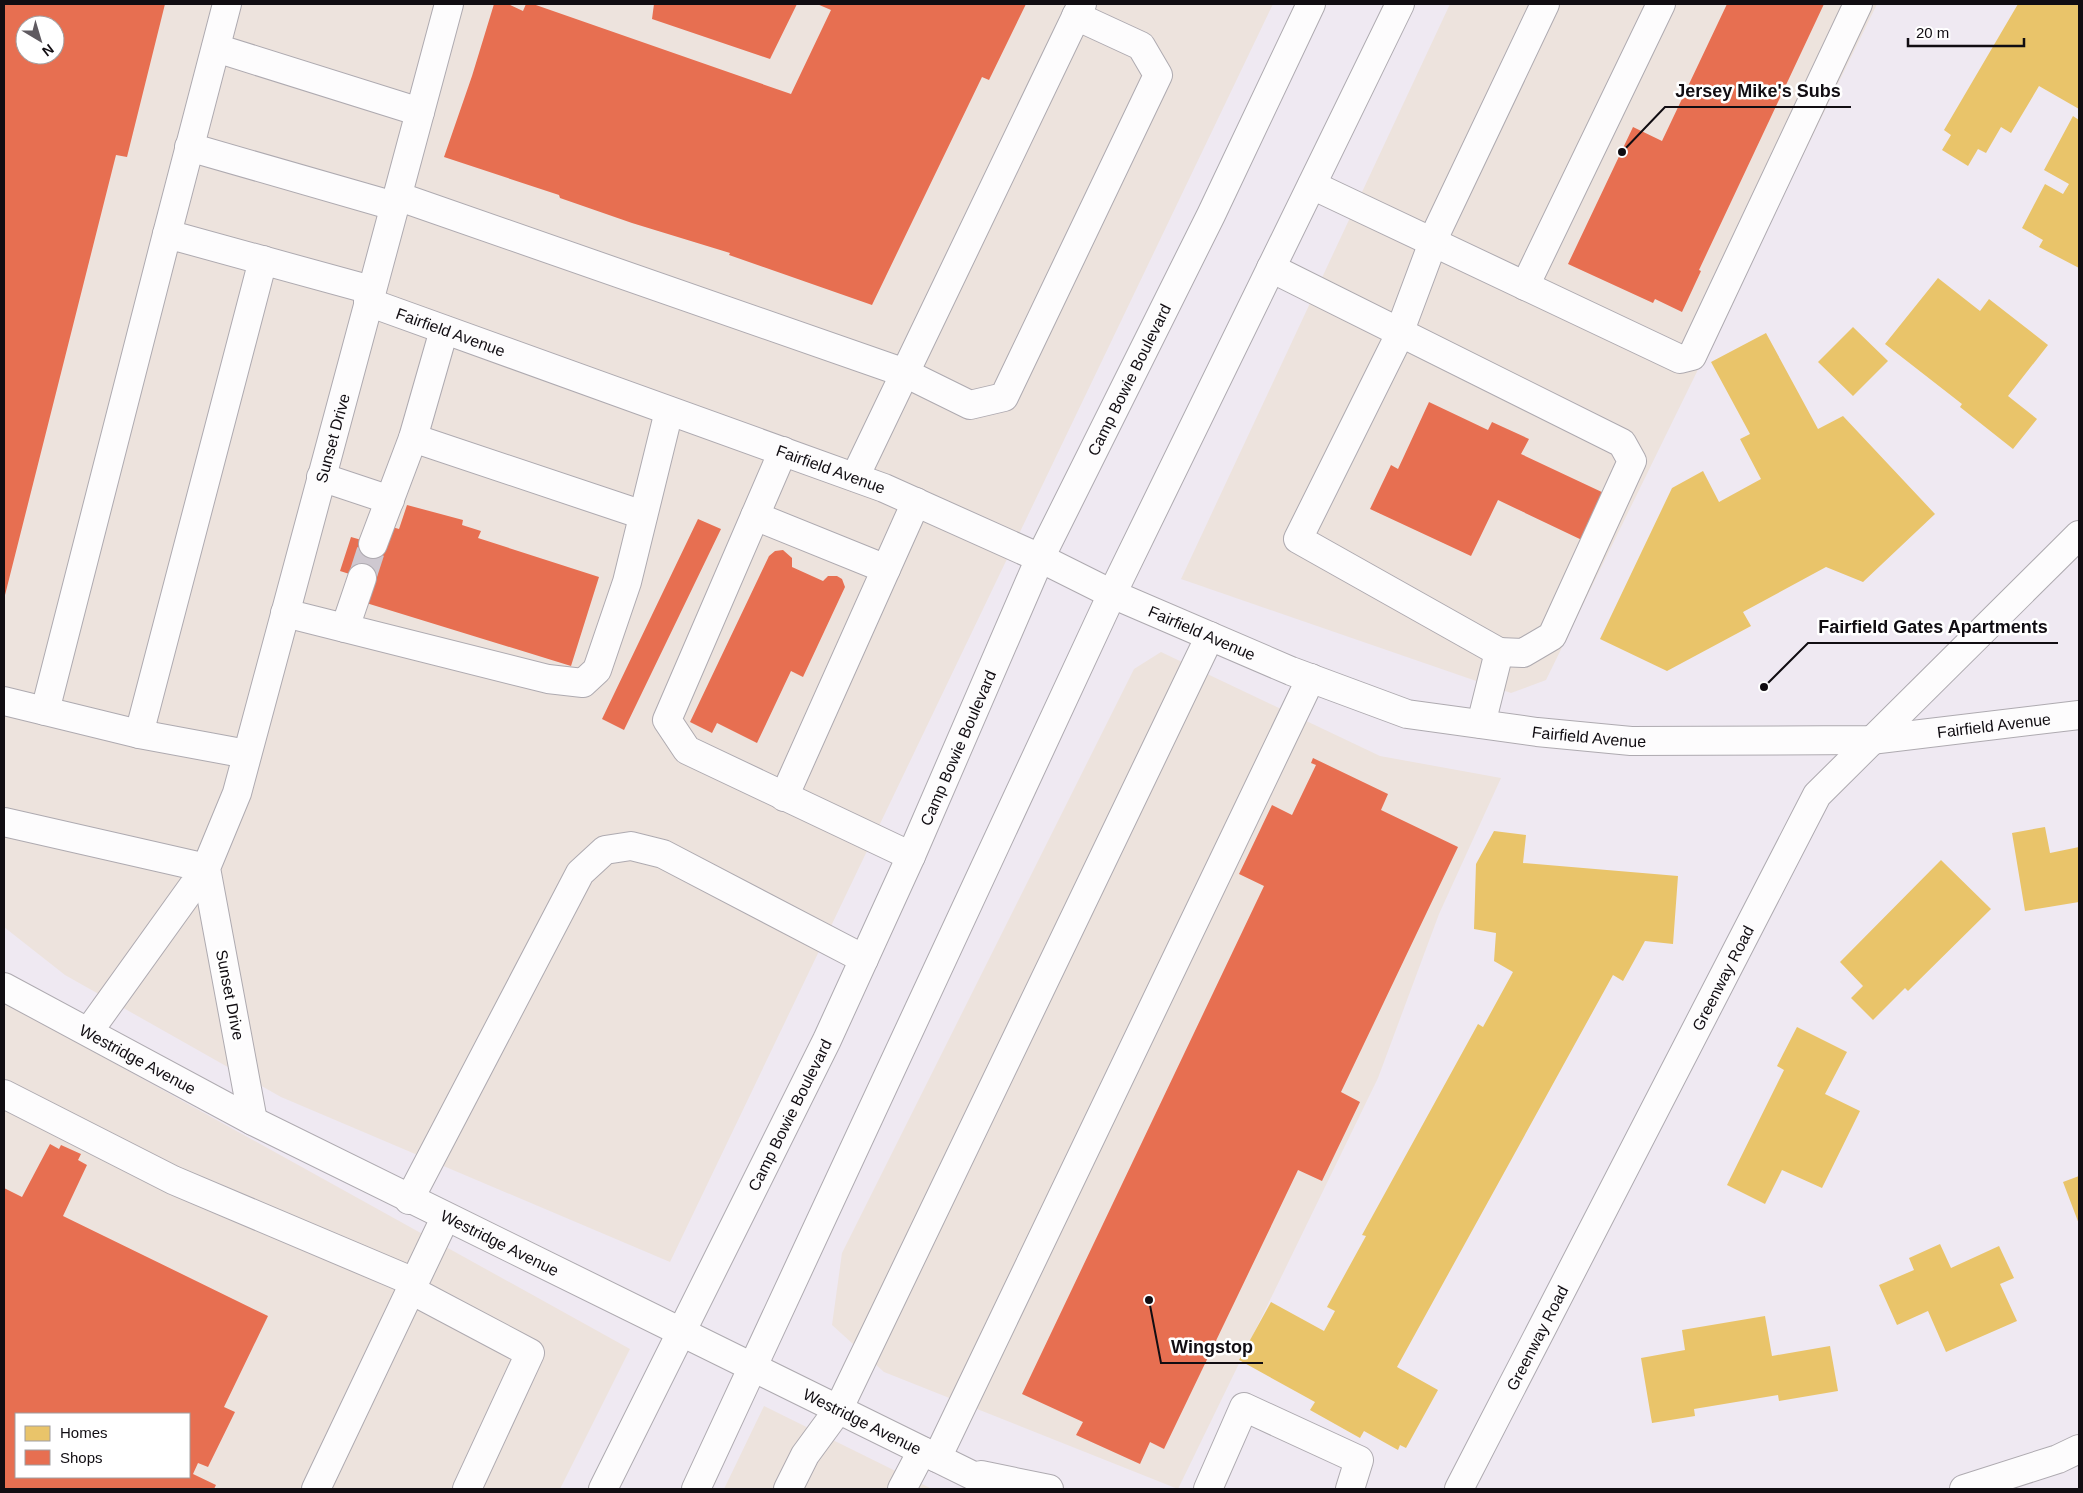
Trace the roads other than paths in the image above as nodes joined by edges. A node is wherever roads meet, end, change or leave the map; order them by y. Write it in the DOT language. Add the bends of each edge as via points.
graph roads {
  1 [pos="227,4"];
  2 [pos="450,4"];
  3 [pos="1311,4"];
  4 [pos="1400,4"];
  5 [pos="1545,4"];
  6 [pos="1661,4"];
  7 [pos="1858,4"];
  8 [pos="1079,10"];
  9 [pos="216,48"];
  10 [pos="420,112"];
  11 [pos="189,147"];
  12 [pos="1312,185"];
  13 [pos="396,201"];
  14 [pos="167,234"];
  15 [pos="1433,242"];
  16 [pos="263,260"];
  17 [pos="1271,268"];
  18 [pos="1525,286"];
  19 [pos="369,296"];
  20 [pos="444,330"];
  21 [pos="1400,332"];
  22 [pos="905,373"];
  23 [pos="668,410"];
  24 [pos="413,438"];
  25 [pos="783,451"];
  26 [pos="321,477"];
  27 [pos="855,478"];
  28 [pos="390,500"];
  29 [pos="916,502"];
  30 [pos="643,515"];
  31 [pos="755,516"];
  32 [pos="2079,535"];
  33 [pos="373,544"];
  34 [pos="1040,558"];
  35 [pos="886,569"];
  36 [pos="362,578"];
  37 [pos="1112,594"];
  38 [pos="285,613"];
  39 [pos="345,628"];
  40 [pos="1210,636"];
  41 [pos="1499,652"];
  42 [pos="1311,678"];
  43 [pos="4,701"];
  44 [pos="44,711"];
  45 [pos="2079,715"];
  46 [pos="1481,724"];
  47 [pos="139,734"];
  48 [pos="1871,740"];
  49 [pos="247,754"];
  50 [pos="784,797"];
  51 [pos="4,822"];
  52 [pos="910,856"];
  53 [pos="206,868"];
  54 [pos="864,959"];
  55 [pos="6,995"];
  56 [pos="89,1032"];
  57 [pos="4,1094"];
  58 [pos="253,1121"];
  59 [pos="409,1200"];
  60 [pos="445,1218"];
  61 [pos="413,1286"];
  62 [pos="680,1333"];
  63 [pos="754,1369"];
  64 [pos="838,1410"];
  65 [pos="2079,1448"];
  66 [pos="930,1455"];
  67 [pos="962,1471"];
  68 [pos="316,1489"];
  69 [pos="467,1489"];
  70 [pos="603,1489"];
  71 [pos="696,1489"];
  72 [pos="788,1489"];
  73 [pos="902,1489"];
  74 [pos="1000,1489"];
  75 [pos="1049,1489"];
  76 [pos="1208,1489"];
  77 [pos="1350,1489"];
  78 [pos="1459,1489"];
  79 [pos="1964,1489"];
  1 -- 9 [label="street"];
  2 -- 10 [label="street, Sunset Drive"];
  3 -- 34 [label="street, Camp Bowie Boulevard" via="1211,215"];
  4 -- 12 [label="street"];
  5 -- 15 [label="street"];
  6 -- 18 [label="street"];
  7 -- 18 [label="street" via="1692,356 1680,359"];
  8 -- 22 [label="street"];
  8 -- 22 [label="street" via="1141,46 1158,75 1004,397 970,405"];
  9 -- 10 [label="street"];
  9 -- 11 [label="street"];
  10 -- 13 [label="street, Sunset Drive"];
  11 -- 13 [label="street"];
  11 -- 14 [label="street"];
  12 -- 15 [label="street"];
  12 -- 17 [label="street"];
  13 -- 19 [label="street, Sunset Drive"];
  13 -- 22 [label="street"];
  14 -- 16 [label="street, Fairfield Avenue"];
  14 -- 44 [label="street"];
  15 -- 18 [label="street"];
  15 -- 21 [label="street"];
  16 -- 19 [label="street, Fairfield Avenue"];
  16 -- 47 [label="street"];
  17 -- 21 [label="street"];
  17 -- 37 [label="street"];
  19 -- 20 [label="street, Fairfield Avenue"];
  19 -- 26 [label="street, Sunset Drive"];
  20 -- 23 [label="street, Fairfield Avenue"];
  20 -- 24 [label="street"];
  21 -- 41 [label="street" via="1298,540"];
  21 -- 41 [label="street" via="1622,443 1632,461 1552,636 1523,654"];
  22 -- 27 [label="street"];
  23 -- 25 [label="street, Fairfield Avenue"];
  23 -- 30 [label="street"];
  24 -- 28 [label="street"];
  24 -- 30 [label="street"];
  25 -- 27 [label="street, Fairfield Avenue"];
  25 -- 31 [label="street"];
  26 -- 28 [label="street"];
  26 -- 38 [label="street, Sunset Drive"];
  27 -- 29 [label="street, Fairfield Avenue"];
  28 -- 33 [label="street"];
  29 -- 34 [label="street, Fairfield Avenue"];
  29 -- 35 [label="street"];
  30 -- 39 [label="street" via="626,582 597,670 583,683 548,679"];
  31 -- 35 [label="street"];
  31 -- 50 [label="street" via="667,720 687,750"];
  32 -- 48 [label="street, Greenway Road"];
  34 -- 37 [label="street, Fairfield Avenue"];
  34 -- 52 [label="street, Camp Bowie Boulevard"];
  35 -- 50 [label="street"];
  36 -- 39 [label="street"];
  37 -- 40 [label="street, Fairfield Avenue"];
  37 -- 63 [label="street"];
  38 -- 39 [label="street"];
  38 -- 49 [label="street, Sunset Drive"];
  40 -- 42 [label="street, Fairfield Avenue"];
  40 -- 64 [label="street"];
  41 -- 46 [label="street"];
  42 -- 46 [label="street, Fairfield Avenue" via="1406,714"];
  42 -- 66 [label="street"];
  43 -- 44 [label="street"];
  44 -- 47 [label="street"];
  45 -- 48 [label="street, Fairfield Avenue"];
  46 -- 48 [label="street, Fairfield Avenue" via="1630,741"];
  47 -- 49 [label="street"];
  48 -- 78 [label="street, Greenway Road" via="1816,795"];
  49 -- 53 [label="street, Sunset Drive" via="236,793"];
  50 -- 52 [label="street"];
  51 -- 53 [label="street"];
  52 -- 54 [label="street, Camp Bowie Boulevard"];
  53 -- 56 [label="street, Sunset Drive"];
  53 -- 58 [label="street, Sunset Drive"];
  54 -- 59 [label="street" via="664,854 631,846 605,850 580,873"];
  54 -- 62 [label="street, Camp Bowie Boulevard" via="827,1040"];
  55 -- 56 [label="street, Westridge Avenue"];
  56 -- 58 [label="street, Westridge Avenue"];
  57 -- 61 [label="street" via="173,1180"];
  58 -- 59 [label="street, Westridge Avenue"];
  59 -- 60 [label="street, Westridge Avenue"];
  60 -- 61 [label="street"];
  60 -- 62 [label="street, Westridge Avenue"];
  61 -- 68 [label="street"];
  61 -- 69 [label="street" via="530,1353"];
  62 -- 63 [label="street, Westridge Avenue"];
  62 -- 70 [label="street, Camp Bowie Boulevard"];
  63 -- 64 [label="street, Westridge Avenue"];
  63 -- 71 [label="street"];
  64 -- 66 [label="street, Westridge Avenue"];
  64 -- 72 [label="street" via="805,1455"];
  65 -- 79 [label="street" via="2058,1459"];
  66 -- 67 [label="street, Westridge Avenue"];
  66 -- 73 [label="street"];
  67 -- 74 [label="street, Westridge Avenue"];
  67 -- 75 [label="street"];
  76 -- 77 [label="street" via="1244,1407 1360,1460"];
}
